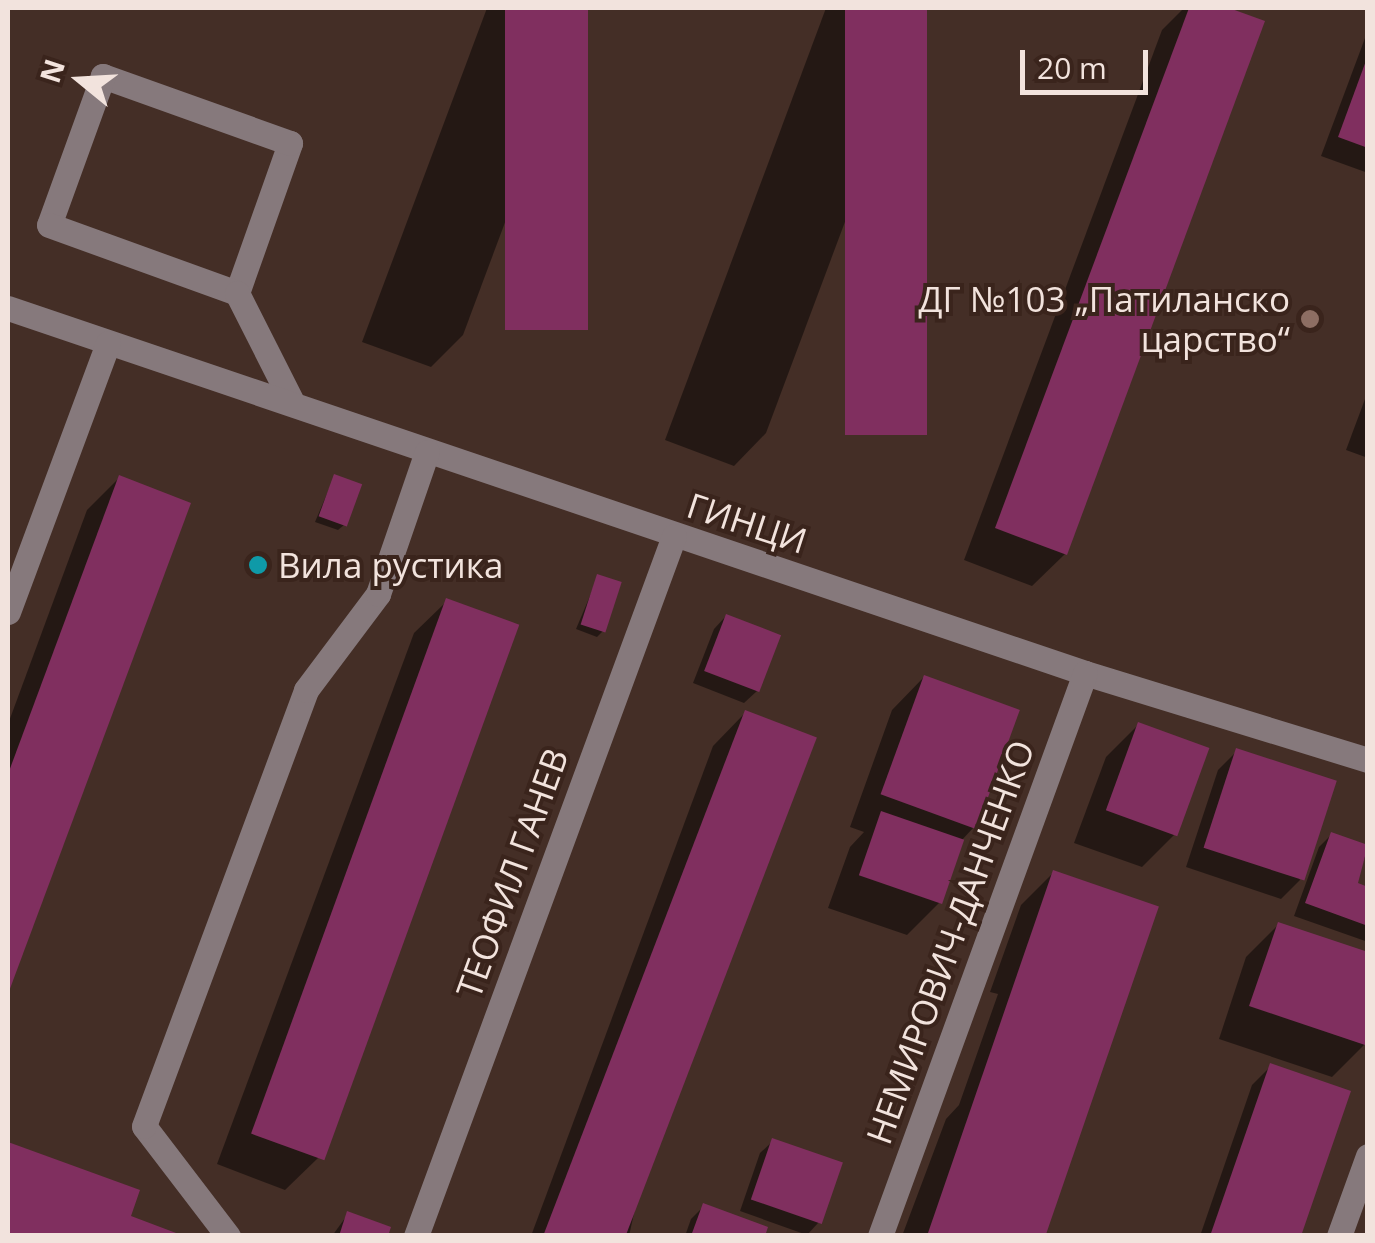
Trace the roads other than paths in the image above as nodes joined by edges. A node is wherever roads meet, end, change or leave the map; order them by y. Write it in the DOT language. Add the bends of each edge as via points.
graph roads {
  1 [pos="237,293"];
  2 [pos="8,308"];
  3 [pos="108,343"];
  4 [pos="292,402"];
  5 [pos="428,452"];
  6 [pos="674,536"];
  7 [pos="8,612"];
  8 [pos="1084,673"];
  9 [pos="1368,760"];
  10 [pos="1368,1156"];
  11 [pos="228,1236"];
  12 [pos="416,1236"];
  13 [pos="880,1236"];
  14 [pos="1339,1236"];
  1 -- 1 [label="street" via="290,144 102,76 49,226"];
  1 -- 4 [label="street"];
  2 -- 3 [label="street, ГИНЦИ"];
  3 -- 4 [label="street, ГИНЦИ"];
  3 -- 7 [label="street"];
  4 -- 5 [label="street, ГИНЦИ"];
  5 -- 6 [label="street, ГИНЦИ"];
  5 -- 11 [label="street" via="378,594 306,690 144,1126"];
  6 -- 8 [label="street, ГИНЦИ"];
  6 -- 12 [label="street, ТЕОФИЛ ГАНЕВ"];
  8 -- 9 [label="street, ГИНЦИ"];
  8 -- 13 [label="street, НЕМИРОВИЧ-ДАНЧЕНКО"];
  10 -- 14 [label="street"];
}
